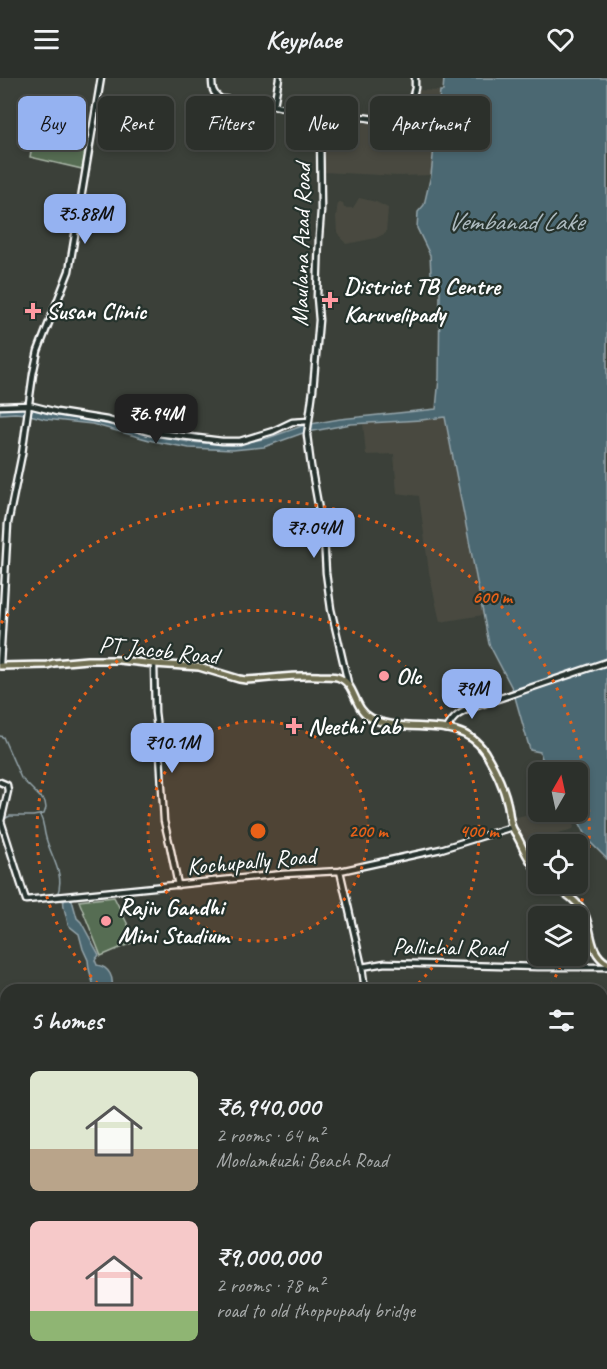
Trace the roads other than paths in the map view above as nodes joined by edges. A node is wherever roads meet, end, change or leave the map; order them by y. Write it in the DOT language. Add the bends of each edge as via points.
graph roads {
  1 [pos="101,78"];
  2 [pos="212,78"];
  3 [pos="279,78"];
  4 [pos="415,78"];
  5 [pos="217,96"];
  6 [pos="274,105"];
  7 [pos="286,108"];
  8 [pos="358,117"];
  9 [pos="320,150"];
  10 [pos="0,406"];
  11 [pos="28,406"];
  12 [pos="308,423"];
  13 [pos="607,662"];
  14 [pos="154,664"];
  15 [pos="0,665"];
  16 [pos="348,683"];
  17 [pos="447,729"];
  18 [pos="0,782"];
  19 [pos="1,820"];
  20 [pos="512,827"];
  21 [pos="528,858"];
  22 [pos="340,871"];
  23 [pos="178,885"];
  24 [pos="565,894"];
  25 [pos="607,965"];
  26 [pos="362,967"];
  27 [pos="364,984"];
  1 -- 11 [label="main road" via="69,271 38,351"];
  2 -- 5 [label="main road" via="212,91"];
  3 -- 6 [label="main road"];
  4 -- 8 [label="main road" via="404,121 388,123"];
  6 -- 7 [label="main road"];
  9 -- 12 [label="main road, Maulana Azad Road" via="319,320"];
  10 -- 11 [label="main road"];
  11 -- 12 [label="main road" via="150,432 222,441 240,441 292,422"];
  11 -- 15 [label="main road" via="8,523"];
  12 -- 16 [label="main road, Maulana Azad Road" via="331,609"];
  13 -- 17 [label="main road" via="458,713"];
  14 -- 15 [label="main road, PT Jacob Road" via="102,660"];
  14 -- 16 [label="main road, PT Jacob Road" via="205,669 239,679 333,676"];
  14 -- 23 [label="main road" via="164,821"];
  16 -- 17 [label="main road" via="367,716 375,720"];
  17 -- 20 [label="main road" via="475,739 485,753 506,797"];
  18 -- 19 [label="main road" via="7,785 8,791"];
  19 -- 23 [label="main road, Kochupally Road" via="26,900"];
  20 -- 21 [label="main road"];
  20 -- 22 [label="main road, Kochupally Road" via="441,849"];
  22 -- 23 [label="main road, Kochupally Road"];
  22 -- 26 [label="main road"];
  24 -- 25 [label="main road" via="584,913 597,955"];
  25 -- 26 [label="main road, Pallichal Road" via="385,963"];
  26 -- 27 [label="main road"];
}
